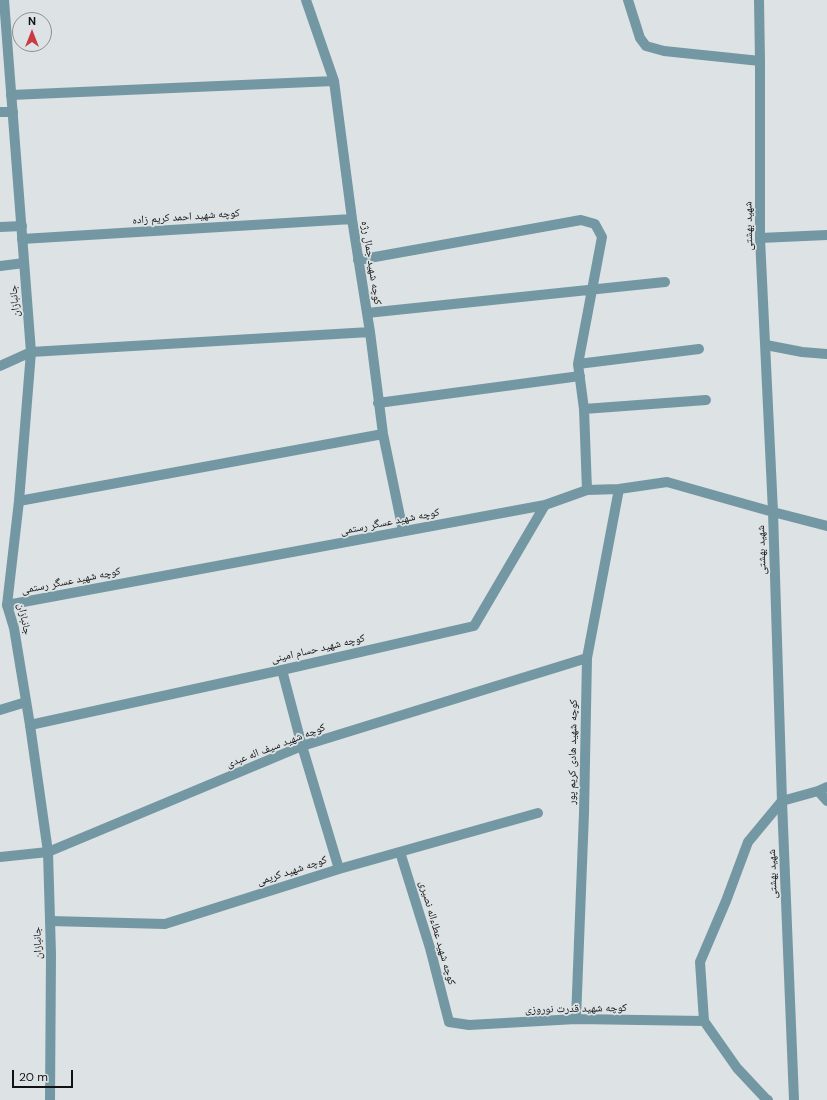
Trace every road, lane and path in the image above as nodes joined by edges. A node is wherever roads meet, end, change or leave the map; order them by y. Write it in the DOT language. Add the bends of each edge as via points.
graph roads {
  1 [pos="4,0"];
  2 [pos="306,0"];
  3 [pos="628,0"];
  4 [pos="759,0"];
  5 [pos="760,61"];
  6 [pos="334,81"];
  7 [pos="12,95"];
  8 [pos="0,112"];
  9 [pos="13,112"];
  10 [pos="352,219"];
  11 [pos="22,226"];
  12 [pos="0,227"];
  13 [pos="827,235"];
  14 [pos="760,238"];
  15 [pos="22,239"];
  16 [pos="358,260"];
  17 [pos="24,263"];
  18 [pos="0,266"];
  19 [pos="665,282"];
  20 [pos="592,290"];
  21 [pos="366,313"];
  22 [pos="370,332"];
  23 [pos="766,345"];
  24 [pos="699,349"];
  25 [pos="31,352"];
  26 [pos="827,354"];
  27 [pos="578,364"];
  28 [pos="0,366"];
  29 [pos="580,376"];
  30 [pos="706,400"];
  31 [pos="378,403"];
  32 [pos="584,409"];
  33 [pos="383,434"];
  34 [pos="619,489"];
  35 [pos="587,490"];
  36 [pos="19,501"];
  37 [pos="545,505"];
  38 [pos="773,512"];
  39 [pos="827,526"];
  40 [pos="404,531"];
  41 [pos="7,605"];
  42 [pos="587,658"];
  43 [pos="282,670"];
  44 [pos="26,702"];
  45 [pos="0,710"];
  46 [pos="30,725"];
  47 [pos="302,746"];
  48 [pos="823,789"];
  49 [pos="782,801"];
  50 [pos="827,801"];
  51 [pos="538,813"];
  52 [pos="48,852"];
  53 [pos="400,852"];
  54 [pos="0,857"];
  55 [pos="339,869"];
  56 [pos="50,921"];
  57 [pos="576,1019"];
  58 [pos="704,1020"];
  59 [pos="449,1022"];
  60 [pos="50,1100"];
  61 [pos="768,1100"];
  62 [pos="794,1100"];
  1 -- 7 [label="street, جانبازان"];
  2 -- 6 [label="street, کوچه شهید جمال رژه"];
  3 -- 5 [label="street" via="640,38 646,46 664,51"];
  4 -- 5 [label="street, شهید بهشتی"];
  5 -- 14 [label="street, شهید بهشتی"];
  6 -- 7 [label="street"];
  6 -- 10 [label="street, کوچه شهید جمال رژه"];
  7 -- 9 [label="street, جانبازان"];
  8 -- 9 [label="street"];
  9 -- 11 [label="street, جانبازان"];
  10 -- 15 [label="street, کوچه شهید احمد کریم زاده"];
  10 -- 16 [label="street, کوچه شهید جمال رژه"];
  11 -- 12 [label="street"];
  11 -- 15 [label="street, جانبازان"];
  13 -- 14 [label="street"];
  14 -- 23 [label="street, شهید بهشتی"];
  15 -- 17 [label="street, جانبازان"];
  16 -- 20 [label="street" via="581,220 595,224 602,237"];
  16 -- 21 [label="street, کوچه شهید جمال رژه"];
  17 -- 18 [label="street"];
  17 -- 25 [label="street, جانبازان"];
  19 -- 20 [label="street"];
  20 -- 21 [label="street"];
  20 -- 27 [label="street"];
  21 -- 22 [label="street, کوچه شهید جمال رژه"];
  22 -- 25 [label="street"];
  22 -- 31 [label="street, کوچه شهید جمال رژه"];
  23 -- 26 [label="street"];
  23 -- 38 [label="street, شهید بهشتی"];
  24 -- 27 [label="street"];
  25 -- 28 [label="street"];
  25 -- 36 [label="street, جانبازان"];
  27 -- 29 [label="street"];
  29 -- 31 [label="street"];
  29 -- 32 [label="street"];
  30 -- 32 [label="street"];
  31 -- 33 [label="street, کوچه شهید جمال رژه"];
  32 -- 35 [label="street"];
  33 -- 36 [label="street"];
  33 -- 40 [label="street, کوچه شهید جمال رژه"];
  34 -- 35 [label="street, کوچه شهید عسگر رستمی"];
  34 -- 38 [label="street, کوچه شهید عسگر رستمی" via="667,482"];
  34 -- 42 [label="street, کوچه شهید هادی کریم پور"];
  35 -- 37 [label="street, کوچه شهید عسگر رستمی"];
  36 -- 41 [label="street, جانبازان"];
  37 -- 40 [label="street, کوچه شهید عسگر رستمی"];
  37 -- 43 [label="street, کوچه شهید حسام امینی" via="474,626"];
  38 -- 39 [label="street, کوچه شهید عسگر رستمی"];
  38 -- 49 [label="street, شهید بهشتی"];
  40 -- 41 [label="street, کوچه شهید عسگر رستمی"];
  41 -- 44 [label="street, جانبازان" via="14,628"];
  42 -- 47 [label="street, کوچه شهید سیف اله عبدی"];
  42 -- 57 [label="street, کوچه شهید هادی کریم پور"];
  43 -- 46 [label="street, کوچه شهید حسام امینی"];
  43 -- 47 [label="street"];
  44 -- 45 [label="street"];
  44 -- 46 [label="street, جانبازان"];
  46 -- 52 [label="street, جانبازان"];
  47 -- 52 [label="street, کوچه شهید سیف اله عبدی"];
  47 -- 55 [label="street"];
  48 -- 49 [label="street"];
  48 -- 50 [label="street"];
  49 -- 58 [label="street" via="748,842 700,962"];
  49 -- 62 [label="street, شهید بهشتی"];
  51 -- 53 [label="street, کوچه شهید کریمی"];
  52 -- 54 [label="street, کوچه شهید سیف اله عبدی"];
  52 -- 56 [label="street, جانبازان"];
  53 -- 55 [label="street, کوچه شهید کریمی"];
  53 -- 59 [label="street, کوچه شهید عطاءاله نصیری" via="430,948"];
  55 -- 56 [label="street, کوچه شهید کریمی" via="165,924"];
  56 -- 60 [label="street, جانبازان"];
  57 -- 58 [label="street, کوچه شهید قدرت نوروزی"];
  57 -- 59 [label="street, کوچه شهید قدرت نوروزی" via="469,1025"];
  58 -- 61 [label="street" via="736,1068"];
}
